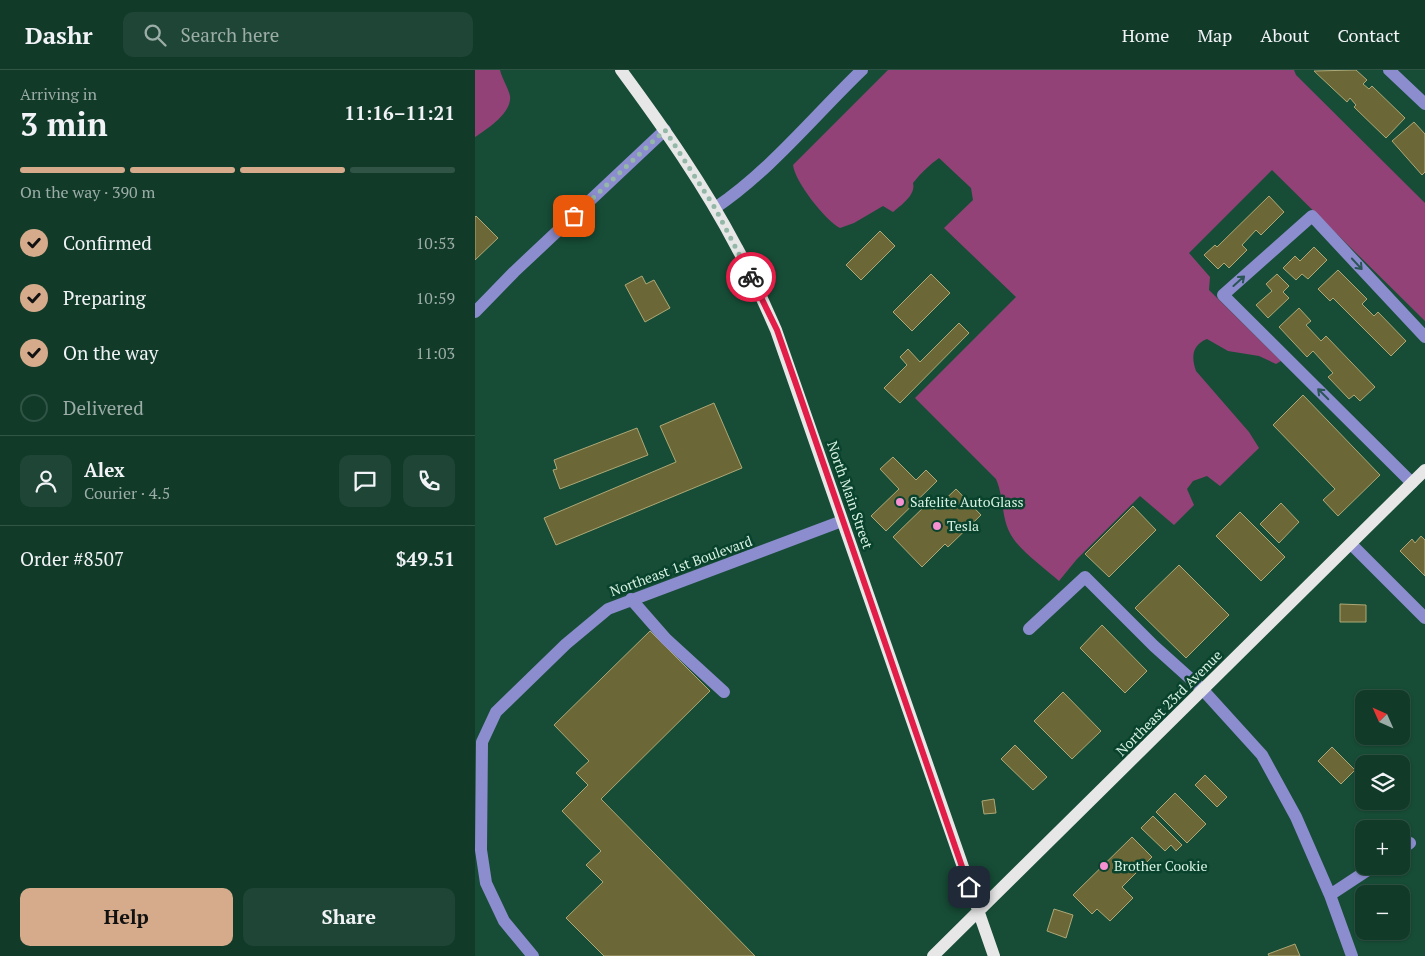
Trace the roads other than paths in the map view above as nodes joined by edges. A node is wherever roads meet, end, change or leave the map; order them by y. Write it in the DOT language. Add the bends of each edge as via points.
graph roads {
  1 [pos="621,70"];
  2 [pos="862,70"];
  3 [pos="1389,70"];
  4 [pos="1425,104"];
  5 [pos="665,130"];
  6 [pos="715,208"];
  7 [pos="475,312"];
  8 [pos="1425,337"];
  9 [pos="1425,470"];
  10 [pos="1412,483"];
  11 [pos="842,521"];
  12 [pos="1351,544"];
  13 [pos="631,600"];
  14 [pos="1425,618"];
  15 [pos="1029,628"];
  16 [pos="1203,690"];
  17 [pos="724,692"];
  18 [pos="1361,875"];
  19 [pos="1330,895"];
  20 [pos="978,912"];
  21 [pos="533,956"];
  22 [pos="933,956"];
  23 [pos="994,956"];
  24 [pos="1352,956"];
  1 -- 5 [label="main road, North Main Street"];
  2 -- 6 [label="street" via="756,176"];
  3 -- 4 [label="street"];
  5 -- 6 [label="main road, North Main Street"];
  5 -- 7 [label="street"];
  6 -- 11 [label="main road, North Main Street" via="777,330"];
  10 -- 8 [label="street, one-way" via="1223,296 1312,216"];
  9 -- 10 [label="main road, Northeast 23rd Avenue"];
  10 -- 12 [label="main road, Northeast 23rd Avenue"];
  11 -- 13 [label="street, Northeast 1st Boulevard"];
  11 -- 20 [label="main road, North Main Street"];
  12 -- 14 [label="street"];
  12 -- 16 [label="main road, Northeast 23rd Avenue"];
  13 -- 17 [label="street" via="666,639"];
  13 -- 21 [label="street, Northeast 1st Boulevard" via="608,609 566,644 496,712 482,742 481,850 486,883 504,921"];
  15 -- 16 [label="street" via="1085,577"];
  16 -- 19 [label="street" via="1262,755 1275,775"];
  16 -- 20 [label="main road, Northeast 23rd Avenue"];
  18 -- 19 [label="street"];
  19 -- 24 [label="street"];
  20 -- 22 [label="main road, Northeast 23rd Avenue"];
  20 -- 23 [label="main road, North Main Street"];
}
